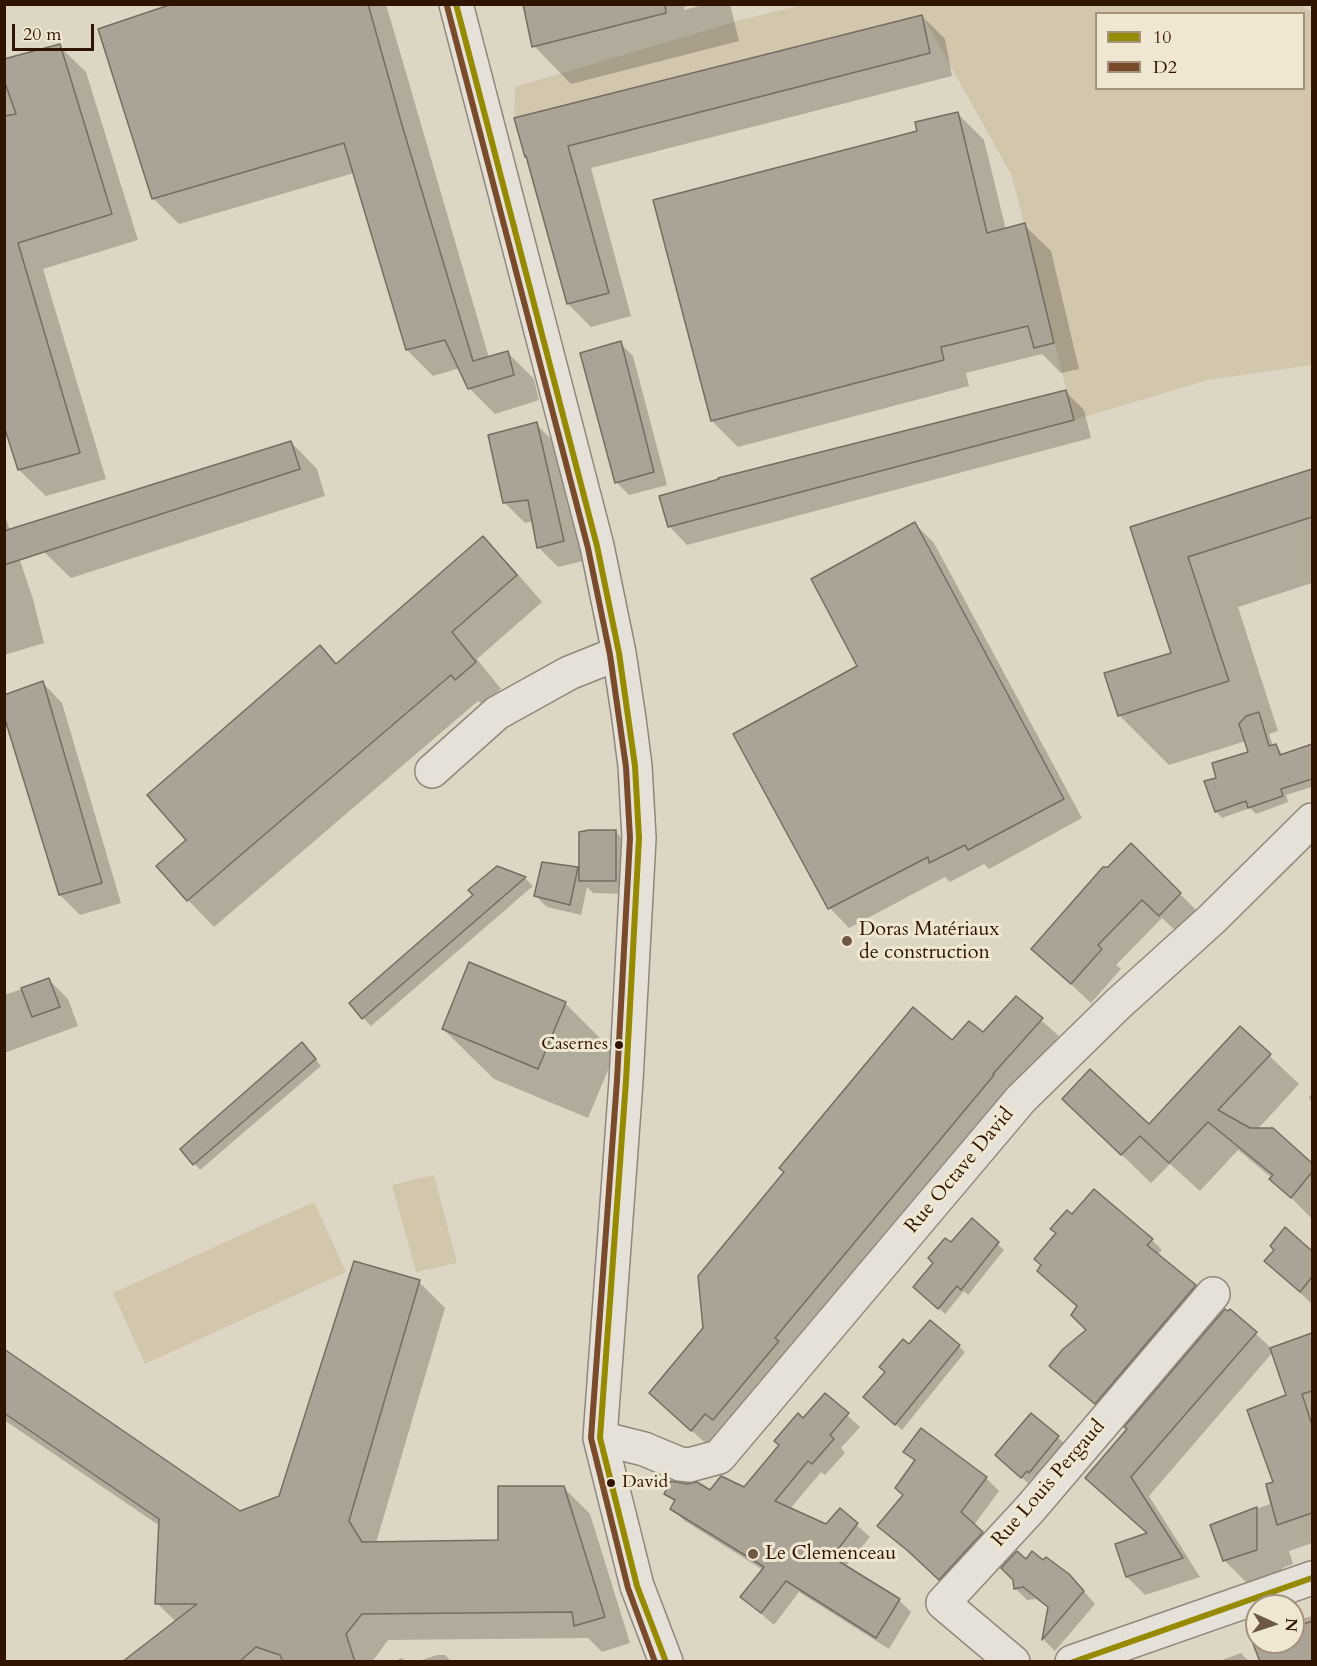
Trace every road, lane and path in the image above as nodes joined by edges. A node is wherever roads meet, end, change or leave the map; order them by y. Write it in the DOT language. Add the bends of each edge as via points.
graph roads {
  1 [pos="456,4"];
  2 [pos="619,653"];
  3 [pos="432,771"];
  4 [pos="1312,820"];
  5 [pos="1213,1294"];
  6 [pos="600,1438"];
  7 [pos="1312,1578"];
  8 [pos="665,1660"];
  9 [pos="1013,1662"];
  10 [pos="1072,1662"];
  1 -- 2 [label="street" via="597,546"];
  2 -- 3 [label="street" via="569,673 497,713"];
  2 -- 6 [label="street" via="635,766 639,838"];
  4 -- 6 [label="street, Rue Octave David" via="1021,1099 719,1457 680,1464 644,1449"];
  5 -- 9 [label="street, Rue Louis Pergaud" via="1037,1500 943,1603"];
  6 -- 8 [label="street" via="637,1586"];
  7 -- 10 [label="street"];
}
